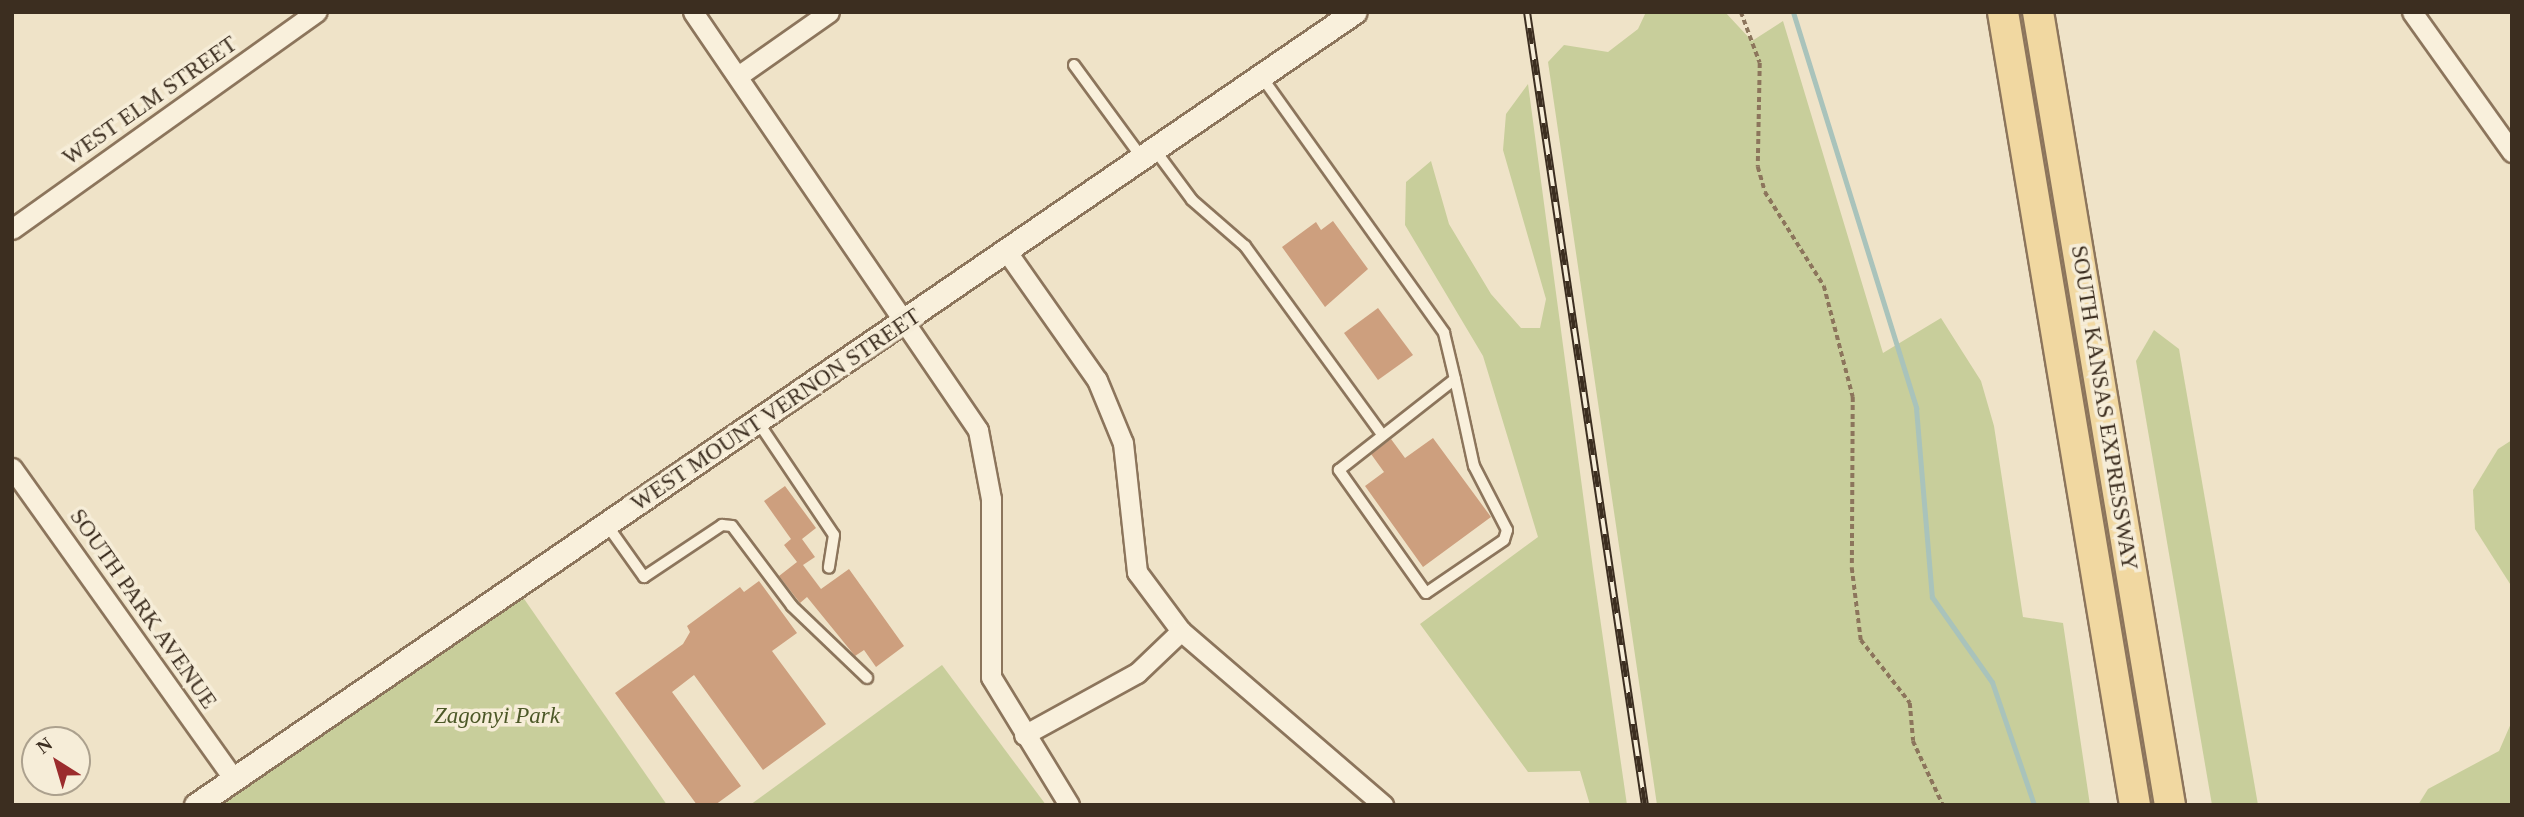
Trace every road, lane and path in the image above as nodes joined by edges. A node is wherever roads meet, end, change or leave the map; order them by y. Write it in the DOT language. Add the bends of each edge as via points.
graph roads {
  1 [pos="316,12"];
  2 [pos="693,12"];
  3 [pos="829,12"];
  4 [pos="1354,12"];
  5 [pos="1741,12"];
  6 [pos="2003,12"];
  7 [pos="2038,12"];
  8 [pos="2412,12"];
  9 [pos="1074,65"];
  10 [pos="738,76"];
  11 [pos="1261,76"];
  12 [pos="2512,152"];
  13 [pos="1149,154"];
  14 [pos="12,229"];
  15 [pos="1007,252"];
  16 [pos="904,323"];
  17 [pos="1455,379"];
  18 [pos="758,422"];
  19 [pos="1381,433"];
  20 [pos="12,468"];
  21 [pos="607,524"];
  22 [pos="829,568"];
  23 [pos="1181,631"];
  24 [pos="867,678"];
  25 [pos="1024,735"];
  26 [pos="233,778"];
  27 [pos="196,805"];
  28 [pos="365,805"];
  29 [pos="383,805"];
  30 [pos="1069,805"];
  31 [pos="1382,805"];
  32 [pos="1943,805"];
  33 [pos="2135,805"];
  34 [pos="2170,805"];
  1 -- 14 [label="street, WEST ELM STREET"];
  2 -- 10 [label="street"];
  3 -- 10 [label="street"];
  4 -- 11 [label="street, WEST MOUNT VERNON STREET"];
  5 -- 32 [label="path" via="1760,63 1758,167 1765,192 1824,286 1853,397 1852,568 1861,640 1910,703 1913,741"];
  6 -- 33 [label="main road, SOUTH KANSAS EXPRESSWAY"];
  7 -- 34 [label="main road, SOUTH KANSAS EXPRESSWAY"];
  8 -- 12 [label="street"];
  9 -- 13 [label="lane"];
  10 -- 16 [label="street"];
  11 -- 13 [label="street, WEST MOUNT VERNON STREET"];
  11 -- 17 [label="lane" via="1444,333"];
  13 -- 15 [label="street, WEST MOUNT VERNON STREET"];
  13 -- 19 [label="lane" via="1245,246"];
  15 -- 16 [label="street, WEST MOUNT VERNON STREET"];
  15 -- 23 [label="street" via="1097,380 1123,443 1137,572"];
  16 -- 18 [label="street, WEST MOUNT VERNON STREET"];
  16 -- 25 [label="street" via="978,430 991,499 991,677"];
  17 -- 19 [label="lane"];
  17 -- 19 [label="lane" via="1474,466 1507,530 1504,540 1435,592 1419,588 1339,479 1343,461"];
  18 -- 21 [label="street, WEST MOUNT VERNON STREET"];
  18 -- 22 [label="lane" via="834,535"];
  20 -- 26 [label="street, SOUTH PARK AVENUE"];
  21 -- 24 [label="lane" via="644,577 722,525 732,526 792,606"];
  21 -- 26 [label="street, WEST MOUNT VERNON STREET"];
  23 -- 25 [label="street" via="1137,673"];
  23 -- 31 [label="street"];
  25 -- 30 [label="street"];
  26 -- 27 [label="street, WEST MOUNT VERNON STREET"];
  28 -- 29 [label="path"];
}
